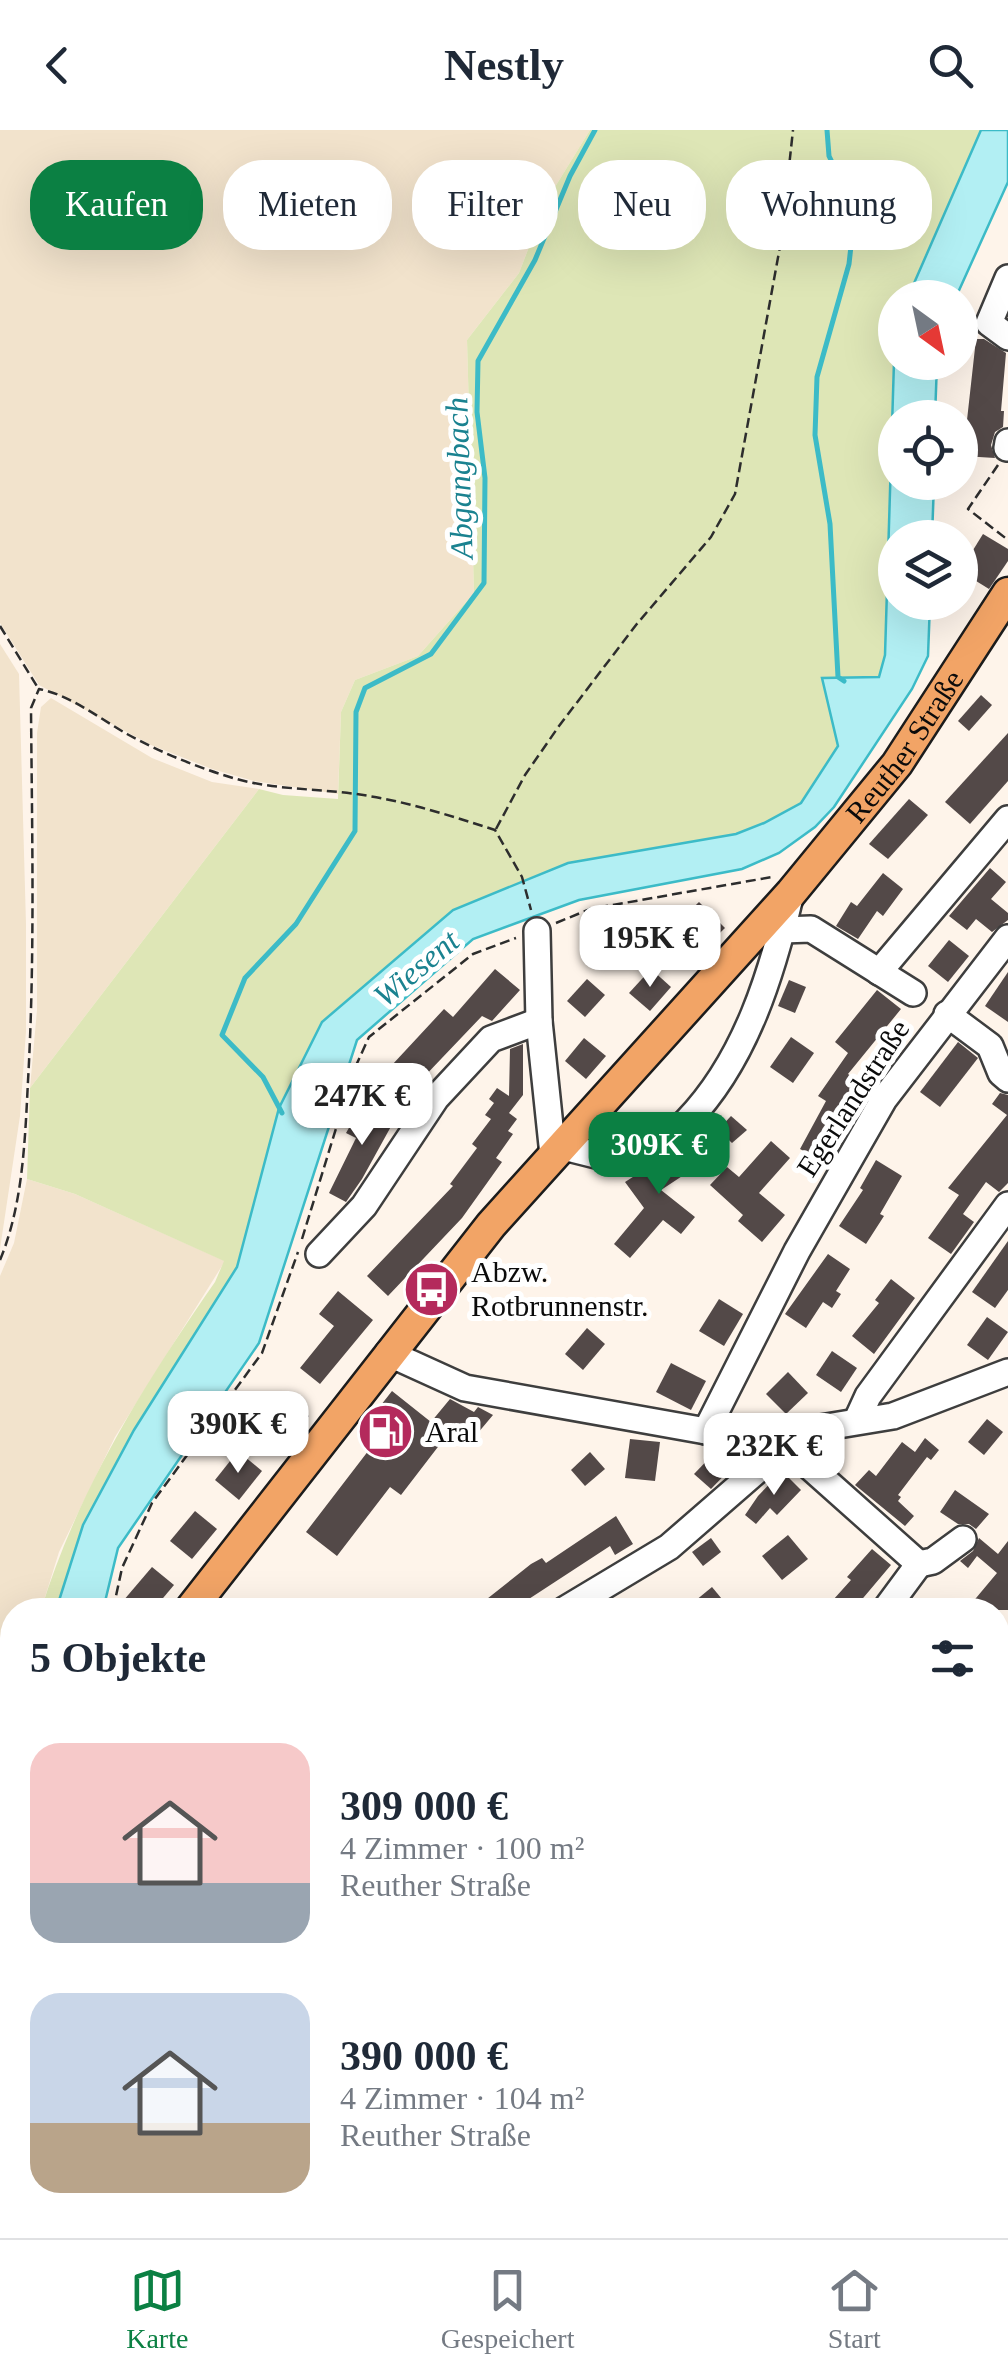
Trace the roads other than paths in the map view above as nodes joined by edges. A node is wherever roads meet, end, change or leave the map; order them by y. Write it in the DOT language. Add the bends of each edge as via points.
graph roads {
  1 [pos="1008,278"];
  2 [pos="1008,337"];
  3 [pos="1008,594"];
  4 [pos="1008,819"];
  5 [pos="781,885"];
  6 [pos="536,926"];
  7 [pos="782,930"];
  8 [pos="1008,938"];
  9 [pos="879,972"];
  10 [pos="913,993"];
  11 [pos="947,1014"];
  12 [pos="539,1021"];
  13 [pos="1008,1079"];
  14 [pos="556,1150"];
  15 [pos="1008,1205"];
  16 [pos="319,1254"];
  17 [pos="388,1354"];
  18 [pos="1008,1372"];
  19 [pos="857,1420"];
  20 [pos="706,1431"];
  21 [pos="784,1434"];
  22 [pos="963,1539"];
  23 [pos="919,1564"];
  24 [pos="199,1598"];
  25 [pos="584,1598"];
  26 [pos="894,1598"];
  1 -- 2 [label="street" via="989,323"];
  3 -- 5 [label="main road, Reuther Straße" via="897,764"];
  4 -- 9 [label="street"];
  5 -- 7 [label="street, Reuther Straße"];
  5 -- 14 [label="main road, Reuther Straße"];
  6 -- 12 [label="street"];
  7 -- 9 [label="street" via="811,930"];
  7 -- 14 [label="street, Reuther Straße" via="740,1050 685,1124 612,1159"];
  8 -- 11 [label="street, Egerlandstraße"];
  9 -- 10 [label="street"];
  11 -- 13 [label="street, Egerlandstraße" via="990,1046"];
  11 -- 20 [label="street, Egerlandstraße" via="874,1116"];
  12 -- 14 [label="street"];
  12 -- 16 [label="street" via="491,1039 447,1086 364,1206"];
  14 -- 17 [label="main road, Reuther Straße"];
  15 -- 19 [label="street"];
  17 -- 20 [label="street" via="466,1388"];
  17 -- 24 [label="main road, Reuther Straße"];
  18 -- 19 [label="street" via="893,1416"];
  19 -- 21 [label="street"];
  20 -- 21 [label="street"];
  21 -- 23 [label="street" via="800,1458"];
  21 -- 25 [label="street" via="768,1461 669,1547"];
  22 -- 23 [label="street"];
  23 -- 26 [label="street"];
}
